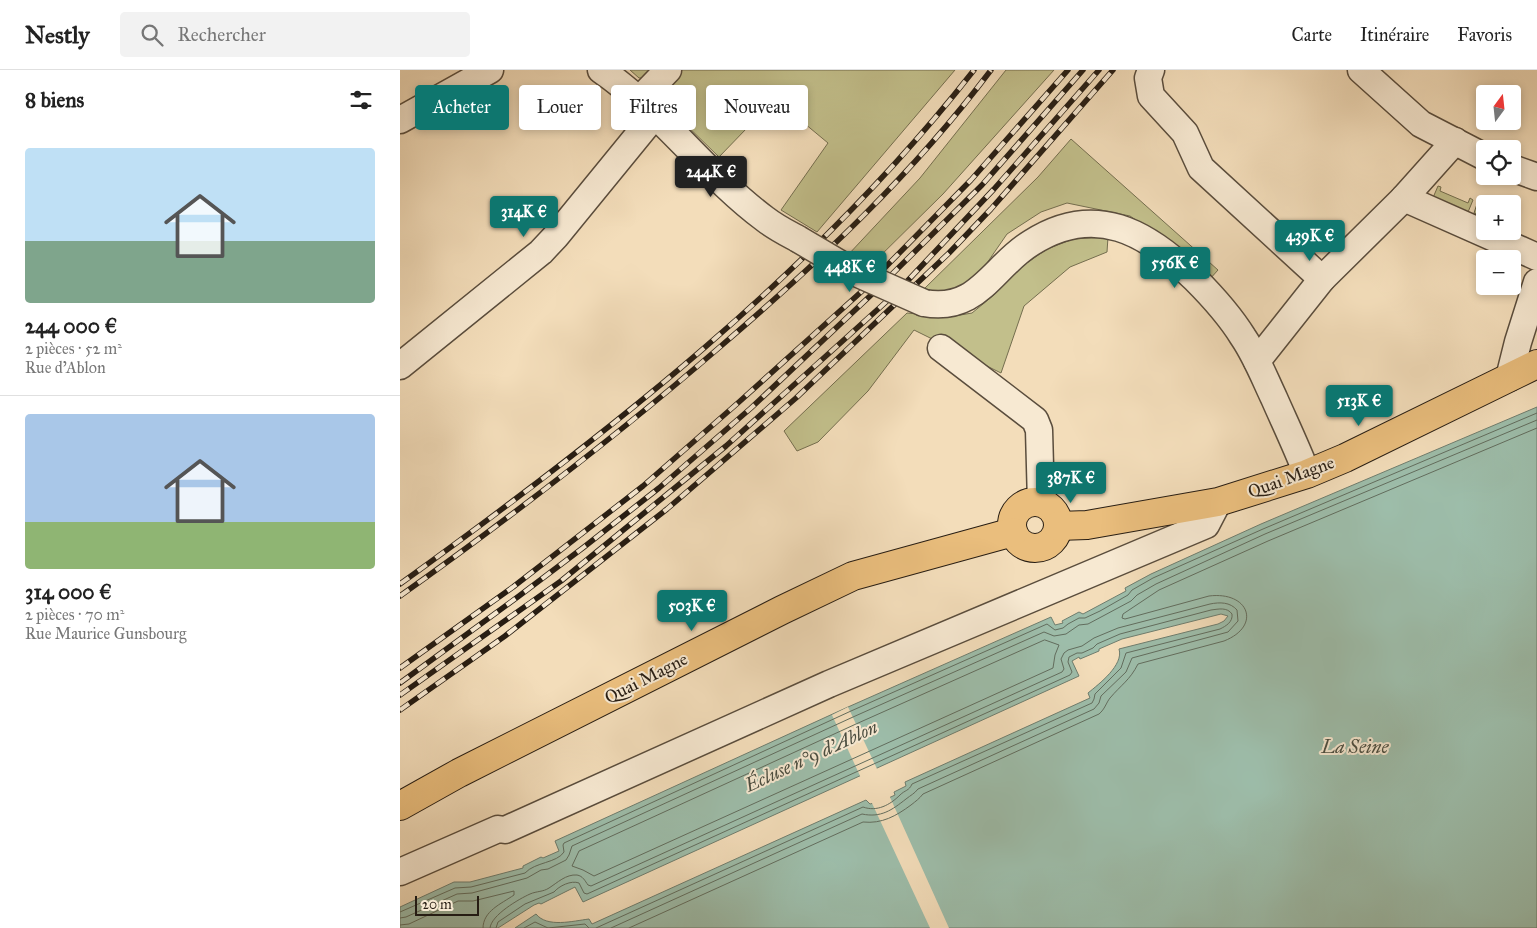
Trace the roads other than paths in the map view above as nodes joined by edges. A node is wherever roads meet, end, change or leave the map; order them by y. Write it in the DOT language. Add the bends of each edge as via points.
graph roads {
  1 [pos="490,70"];
  2 [pos="601,70"];
  3 [pos="668,70"];
  4 [pos="1151,70"];
  5 [pos="1361,70"];
  6 [pos="619,85"];
  7 [pos="659,85"];
  8 [pos="400,120"];
  9 [pos="631,130"];
  10 [pos="669,130"];
  11 [pos="1455,141"];
  12 [pos="1476,153"];
  13 [pos="1521,171"];
  14 [pos="1537,177"];
  15 [pos="1404,198"];
  16 [pos="1537,258"];
  17 [pos="1322,279"];
  18 [pos="1537,282"];
  19 [pos="941,348"];
  20 [pos="1257,361"];
  21 [pos="1537,364"];
  22 [pos="400,366"];
  23 [pos="1509,378"];
  24 [pos="1308,474"];
  25 [pos="1218,502"];
  26 [pos="1041,503"];
  27 [pos="1058,526"];
  28 [pos="1013,532"];
  29 [pos="400,806"];
  30 [pos="400,872"];
  1 -- 8 [label="street"];
  2 -- 6 [label="street"];
  3 -- 7 [label="street"];
  4 -- 17 [label="street" via="1148,78 1151,96 1186,133 1201,168"];
  5 -- 11 [label="street" via="1421,124"];
  9 -- 22 [label="street" via="556,236 541,252"];
  10 -- 20 [label="street, bridge" via="766,220 854,272 924,303 943,305 973,295 1009,260 1045,234 1091,224 1111,225 1134,232 1182,266 1211,295 1244,337"];
  11 -- 12 [label="street"];
  11 -- 15 [label="street"];
  13 -- 14 [label="street"];
  15 -- 16 [label="street"];
  15 -- 17 [label="street"];
  17 -- 20 [label="street"];
  18 -- 23 [label="street"];
  19 -- 26 [label="street" via="1035,420 1039,430"];
  20 -- 24 [label="street"];
  21 -- 23 [label="main road, Quai Magne"];
  23 -- 24 [label="main road, Quai Magne"];
  24 -- 25 [label="main road, Quai Magne"];
  25 -- 27 [label="main road, Quai Magne" via="1087,525"];
  25 -- 30 [label="street" via="1206,525 829,684 505,830 498,829"];
  26 -- 27 [label="main road" via="1054,511"];
  26 -- 28 [label="main road" via="1027,503 1016,512"];
  27 -- 28 [label="main road" via="1053,540 1034,548 1021,543"];
  28 -- 29 [label="main road, Quai Magne" via="853,576 459,773"];
}
